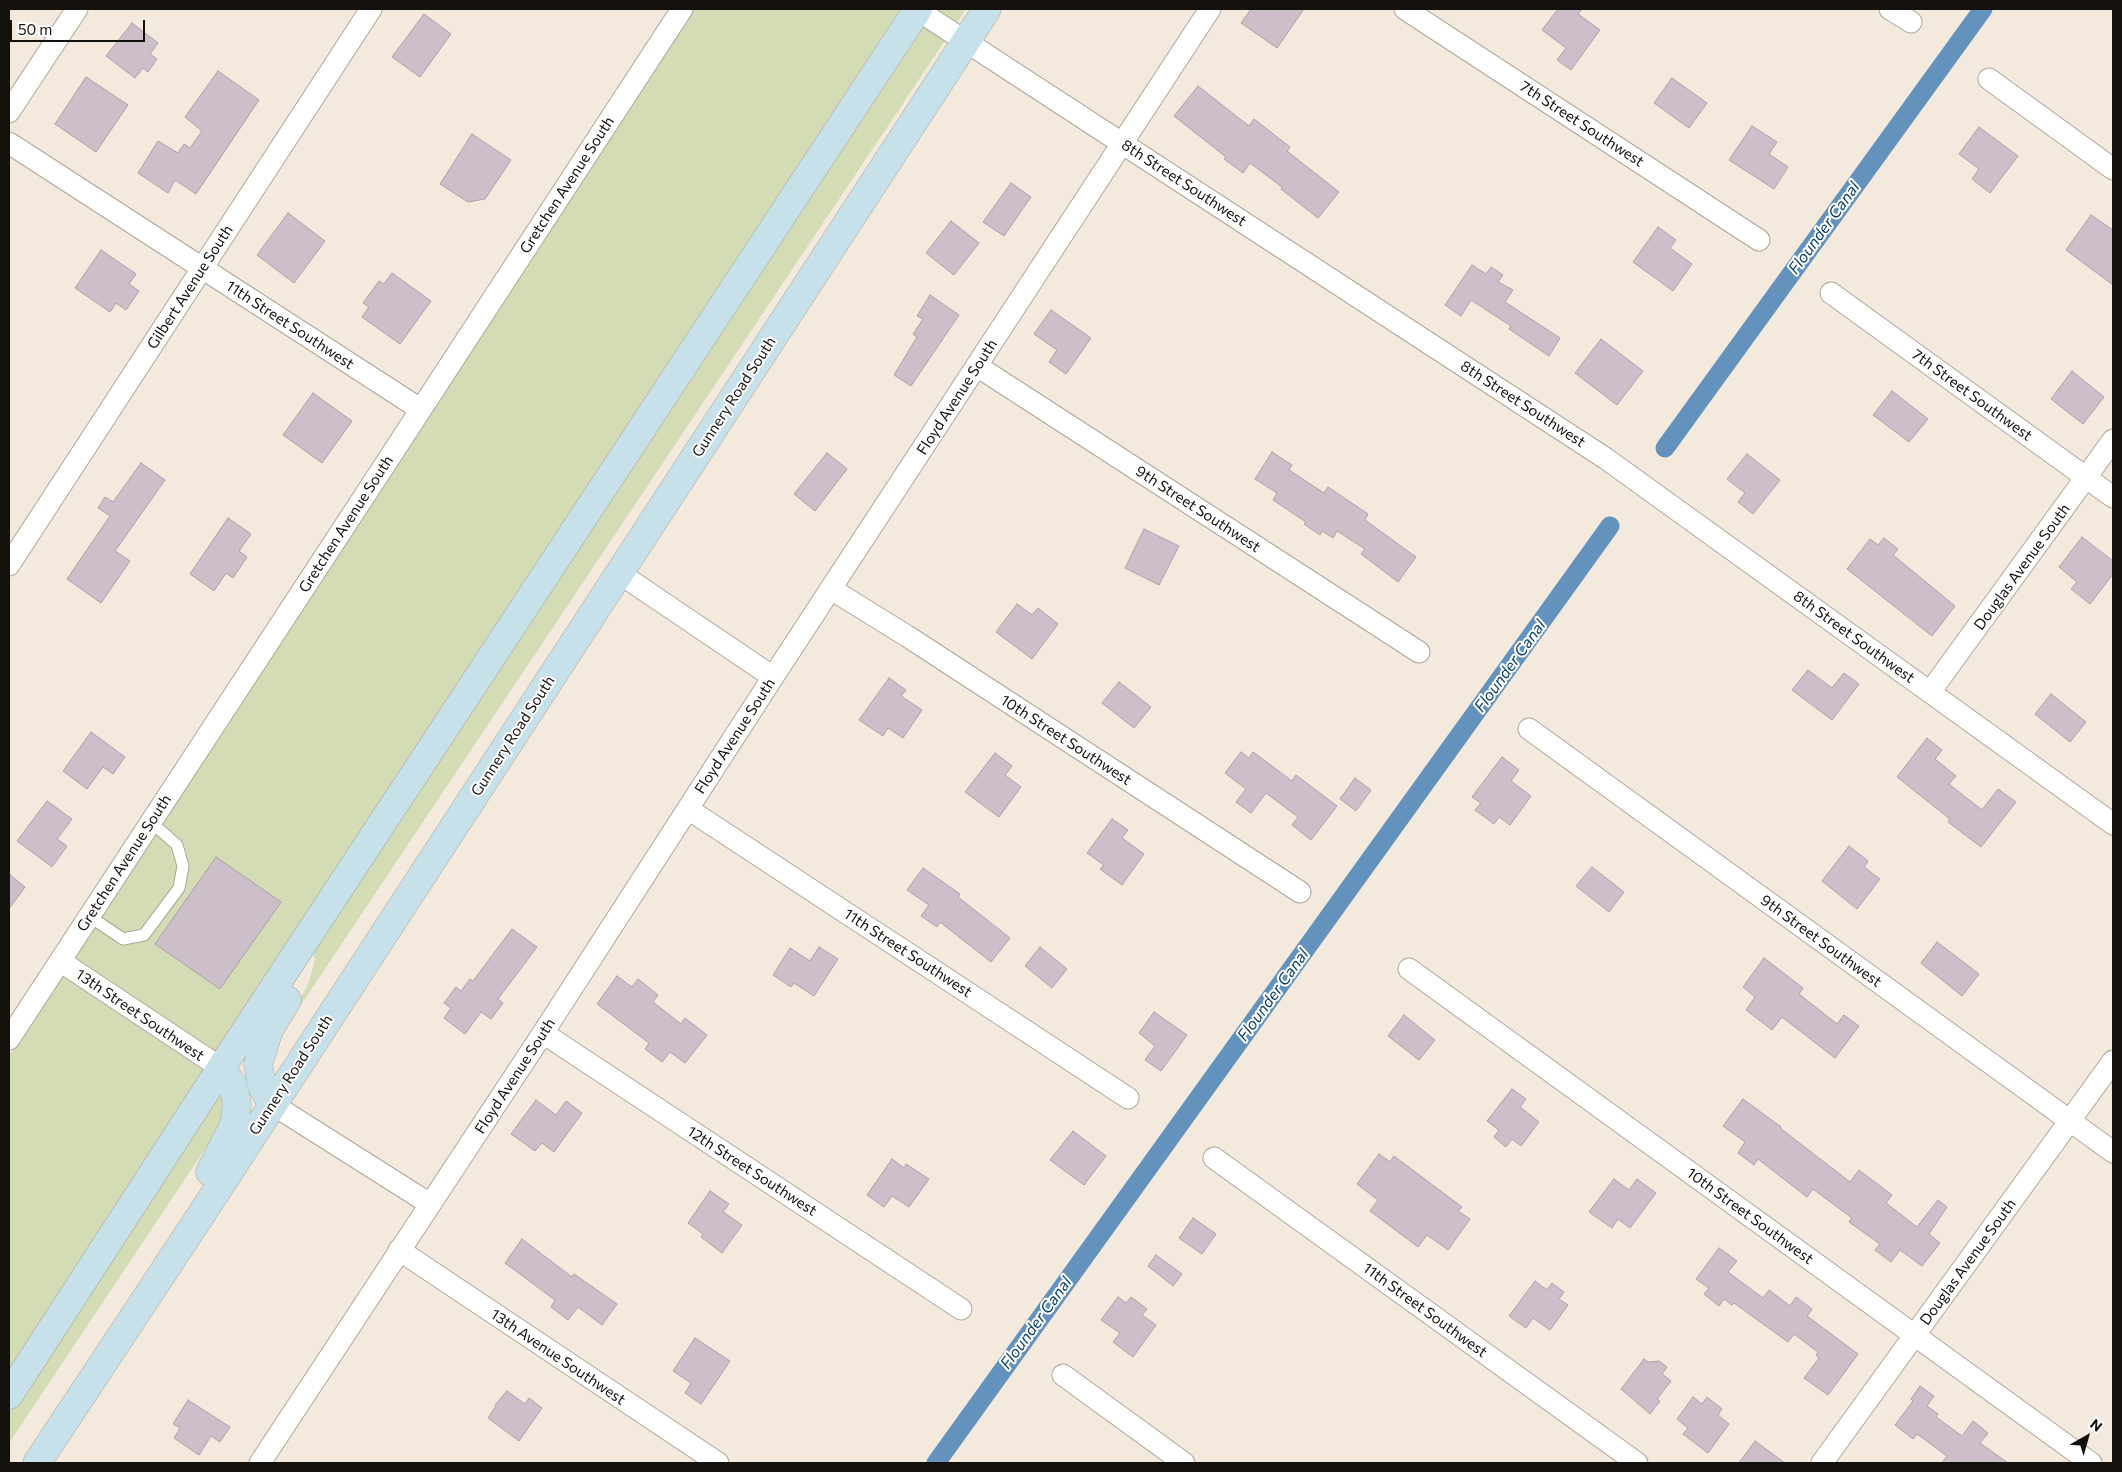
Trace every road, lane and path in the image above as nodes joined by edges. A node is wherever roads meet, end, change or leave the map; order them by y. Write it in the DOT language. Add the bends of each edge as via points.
graph roads {
  1 [pos="77,9"];
  2 [pos="371,9"];
  3 [pos="682,9"];
  4 [pos="917,9"];
  5 [pos="987,9"];
  6 [pos="1210,9"];
  7 [pos="1404,9"];
  8 [pos="1890,9"];
  9 [pos="1911,22"];
  10 [pos="966,41"];
  11 [pos="1989,79"];
  12 [pos="9,112"];
  13 [pos="1123,142"];
  14 [pos="9,143"];
  15 [pos="2113,169"];
  16 [pos="1759,240"];
  17 [pos="202,269"];
  18 [pos="1831,293"];
  19 [pos="977,366"];
  20 [pos="420,409"];
  21 [pos="2113,440"];
  22 [pos="2086,479"];
  23 [pos="2113,497"];
  24 [pos="9,565"];
  25 [pos="619,573"];
  26 [pos="831,589"];
  27 [pos="1419,652"];
  28 [pos="774,676"];
  29 [pos="1930,692"];
  30 [pos="1529,729"];
  31 [pos="688,809"];
  32 [pos="151,822"];
  33 [pos="2113,824"];
  34 [pos="1300,892"];
  35 [pos="89,916"];
  36 [pos="303,944"];
  37 [pos="60,961"];
  38 [pos="1409,970"];
  39 [pos="543,1033"];
  40 [pos="9,1039"];
  41 [pos="2113,1061"];
  42 [pos="221,1068"];
  43 [pos="1128,1098"];
  44 [pos="272,1104"];
  45 [pos="2070,1120"];
  46 [pos="2113,1152"];
  47 [pos="1214,1158"];
  48 [pos="430,1204"];
  49 [pos="199,1218"];
  50 [pos="399,1250"];
  51 [pos="961,1309"];
  52 [pos="1915,1336"];
  53 [pos="1063,1375"];
  54 [pos="9,1395"];
  55 [pos="37,1463"];
  56 [pos="260,1463"];
  57 [pos="718,1463"];
  58 [pos="1184,1463"];
  59 [pos="1637,1463"];
  60 [pos="1822,1463"];
  61 [pos="2091,1463"];
  1 -- 12 [label="street"];
  2 -- 17 [label="street, Gilbert Avenue South"];
  3 -- 20 [label="street, Gretchen Avenue South"];
  4 -- 10 [label="street, 8th Street Southwest"];
  4 -- 36 [label="main road"];
  5 -- 10 [label="main road, Gunnery Road South"];
  6 -- 13 [label="street, Floyd Avenue South"];
  7 -- 16 [label="street, 7th Street Southwest"];
  8 -- 9 [label="street"];
  10 -- 13 [label="street, 8th Street Southwest"];
  10 -- 25 [label="main road, Gunnery Road South"];
  11 -- 15 [label="street"];
  13 -- 19 [label="street, Floyd Avenue South"];
  13 -- 29 [label="street, 8th Street Southwest" via="1605,458"];
  14 -- 17 [label="street, 11th Street Southwest"];
  17 -- 20 [label="street, 11th Street Southwest"];
  17 -- 24 [label="street, Gilbert Avenue South"];
  18 -- 22 [label="street, 7th Street Southwest"];
  19 -- 26 [label="street, Floyd Avenue South"];
  19 -- 27 [label="street, 9th Street Southwest"];
  20 -- 32 [label="street, Gretchen Avenue South"];
  21 -- 22 [label="street, Douglas Avenue South"];
  22 -- 23 [label="street, 7th Street Southwest"];
  22 -- 29 [label="street, Douglas Avenue South"];
  25 -- 28 [label="street"];
  25 -- 44 [label="main road, Gunnery Road South"];
  26 -- 28 [label="street, Floyd Avenue South"];
  26 -- 34 [label="street, 10th Street Southwest"];
  28 -- 31 [label="street, Floyd Avenue South"];
  29 -- 33 [label="street, 8th Street Southwest"];
  30 -- 45 [label="street, 9th Street Southwest"];
  31 -- 39 [label="street, Floyd Avenue South"];
  31 -- 43 [label="street, 11th Street Southwest"];
  32 -- 35 [label="street, Gretchen Avenue South"];
  32 -- 35 [label="lane" via="177,845 183,866 179,888 144,936 123,939"];
  35 -- 37 [label="street, Gretchen Avenue South"];
  36 -- 42 [label="main road"];
  36 -- 44 [label="main road" via="305,958 298,984 269,1030 258,1064 262,1086"];
  37 -- 40 [label="street, Gretchen Avenue South"];
  37 -- 42 [label="street, 13th Street Southwest"];
  38 -- 52 [label="street, 10th Street Southwest"];
  39 -- 48 [label="street, Floyd Avenue South"];
  39 -- 51 [label="street, 12th Street Southwest"];
  41 -- 45 [label="street, Douglas Avenue South"];
  42 -- 49 [label="main road" via="233,1085 236,1104 234,1125 198,1196"];
  42 -- 54 [label="main road"];
  44 -- 48 [label="street"];
  44 -- 49 [label="main road, Gunnery Road South"];
  45 -- 46 [label="street, 9th Street Southwest"];
  45 -- 52 [label="street, Douglas Avenue South"];
  47 -- 59 [label="street, 11th Street Southwest"];
  48 -- 50 [label="street, Floyd Avenue South"];
  49 -- 55 [label="main road, Gunnery Road South"];
  50 -- 56 [label="street, Floyd Avenue South"];
  50 -- 57 [label="street, 13th Avenue Southwest"];
  52 -- 60 [label="street, Douglas Avenue South"];
  52 -- 61 [label="street, 10th Street Southwest"];
  53 -- 58 [label="street"];
}
